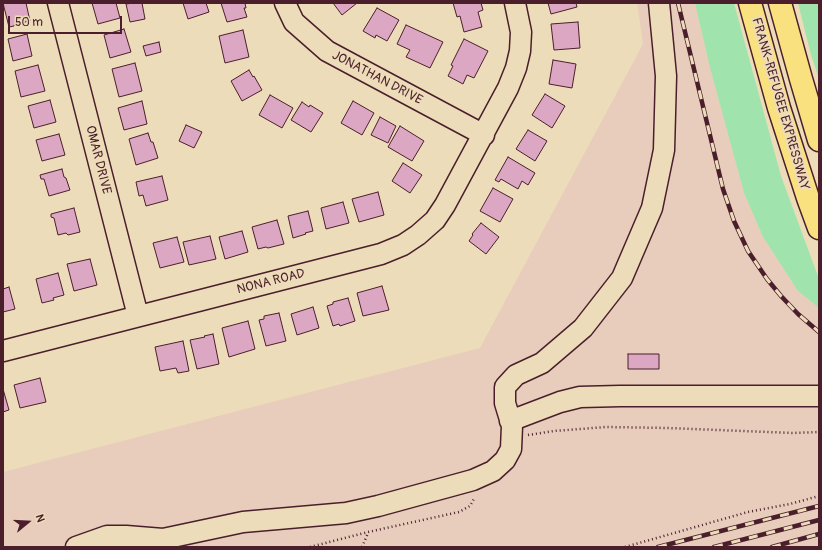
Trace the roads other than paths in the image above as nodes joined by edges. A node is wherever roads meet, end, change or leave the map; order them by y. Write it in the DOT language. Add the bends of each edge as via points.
graph roads {
  1 [pos="58,3"];
  2 [pos="285,3"];
  3 [pos="515,3"];
  4 [pos="659,3"];
  5 [pos="750,3"];
  6 [pos="780,3"];
  7 [pos="484,135"];
  8 [pos="819,140"];
  9 [pos="819,228"];
  10 [pos="138,316"];
  11 [pos="3,351"];
  12 [pos="819,396"];
  13 [pos="511,429"];
  14 [pos="165,543"];
  15 [pos="87,545"];
  1 -- 10 [label="street, OMAR DRIVE"];
  2 -- 7 [label="street, JONATHAN DRIVE" via="294,22 327,51"];
  3 -- 7 [label="street, NONA ROAD" via="520,51 508,88"];
  4 -- 13 [label="street" via="666,76 664,150 652,208 622,278 583,328 542,363 516,375 505,386 505,403"];
  5 -- 9 [label="highway, FRANK-REFUGEE EXPRESSWAY" via="779,108"];
  6 -- 8 [label="highway, FRANK-REFUGEE EXPRESSWAY"];
  7 -- 10 [label="street, NONA ROAD" via="435,220 403,245 381,254"];
  10 -- 11 [label="street, NONA ROAD"];
  12 -- 13 [label="street" via="580,397 560,402"];
  13 -- 14 [label="street" via="511,449 505,460 493,471 473,480 346,513 243,522"];
  14 -- 15 [label="street" via="126,536 107,536"];
}
